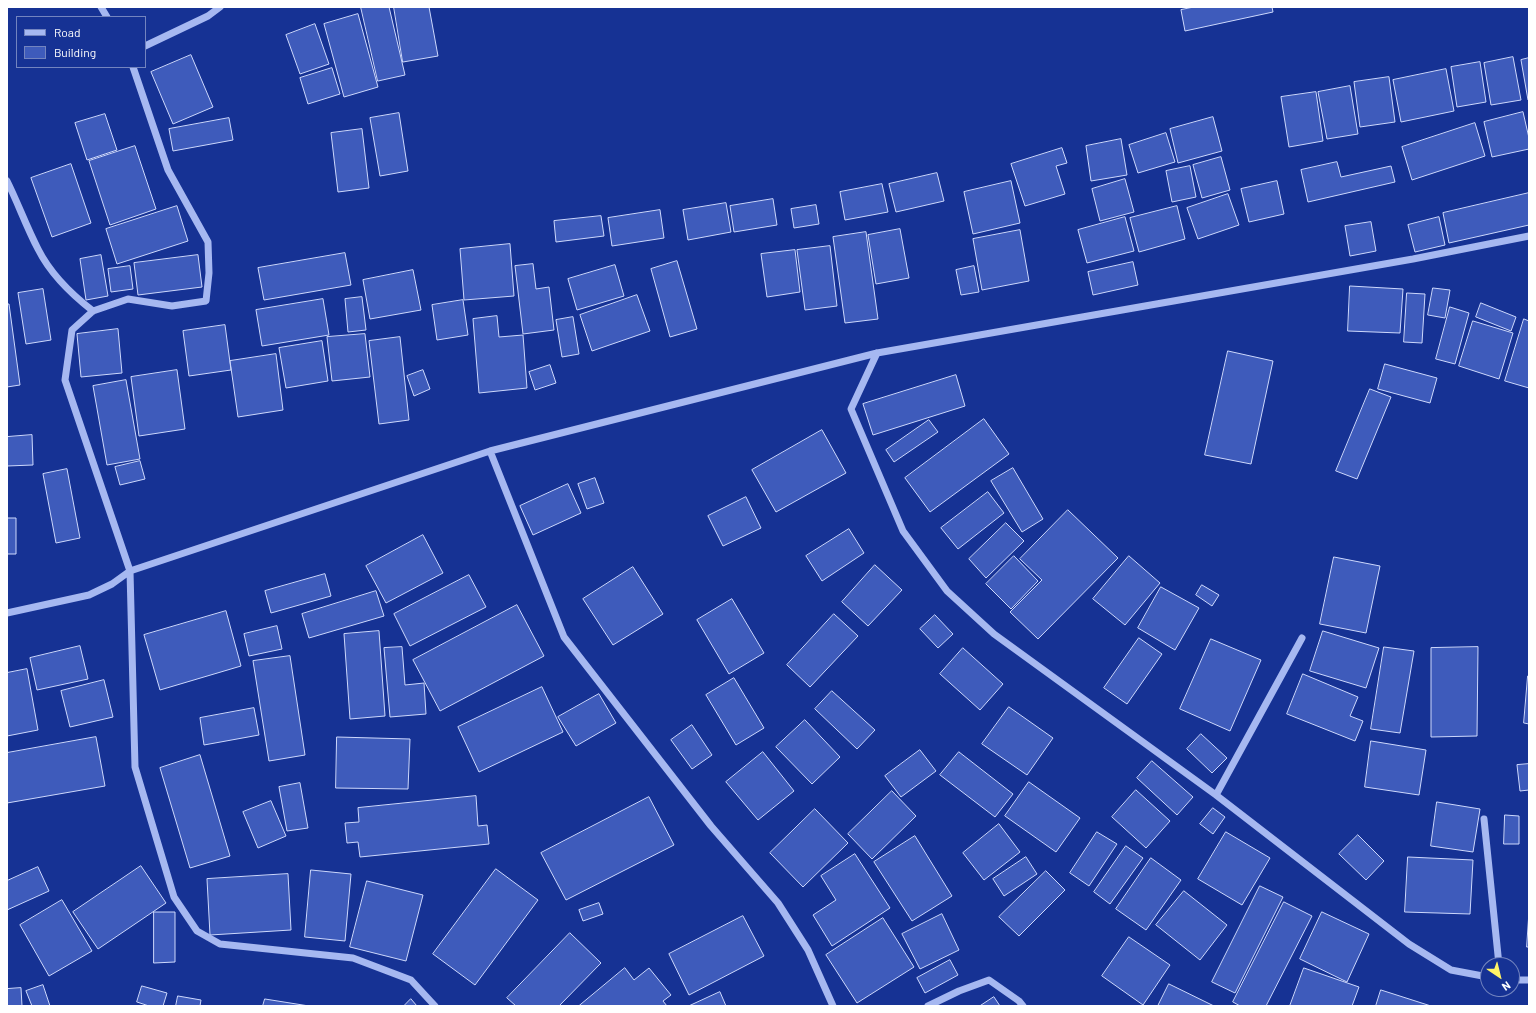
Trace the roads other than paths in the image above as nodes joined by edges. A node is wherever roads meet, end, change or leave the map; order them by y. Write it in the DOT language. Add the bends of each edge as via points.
graph roads {
  1 [pos="101,7"];
  2 [pos="220,7"];
  3 [pos="106,16"];
  4 [pos="146,46"];
  5 [pos="133,68"];
  6 [pos="7,181"];
  7 [pos="1529,236"];
  8 [pos="93,311"];
  9 [pos="877,353"];
  10 [pos="490,451"];
  11 [pos="130,571"];
  12 [pos="7,612"];
  13 [pos="1302,638"];
  14 [pos="1216,795"];
  15 [pos="1484,819"];
  16 [pos="1498,957"];
  17 [pos="1480,975"];
  18 [pos="435,1006"];
  19 [pos="833,1006"];
  20 [pos="928,1006"];
  21 [pos="1023,1006"];
  1 -- 3 [label="street"];
  2 -- 4 [label="street" via="208,16"];
  5 -- 8 [label="street" via="168,170 208,242 209,273 206,301 172,306 128,299"];
  6 -- 8 [label="street" via="38,250 75,298"];
  7 -- 9 [label="street" via="1413,259"];
  8 -- 11 [label="street" via="72,330 65,380"];
  9 -- 10 [label="street"];
  9 -- 14 [label="street" via="851,409 903,531 947,591 994,634"];
  10 -- 11 [label="street"];
  10 -- 19 [label="street" via="564,637 711,826 778,904 808,950"];
  11 -- 12 [label="street" via="112,584 89,594"];
  11 -- 18 [label="street" via="135,767 174,897 197,931 220,944 353,958 411,980"];
  13 -- 14 [label="street"];
  14 -- 17 [label="street" via="1409,944 1451,970"];
  15 -- 16 [label="street"];
  20 -- 21 [label="street" via="989,980"];
}
